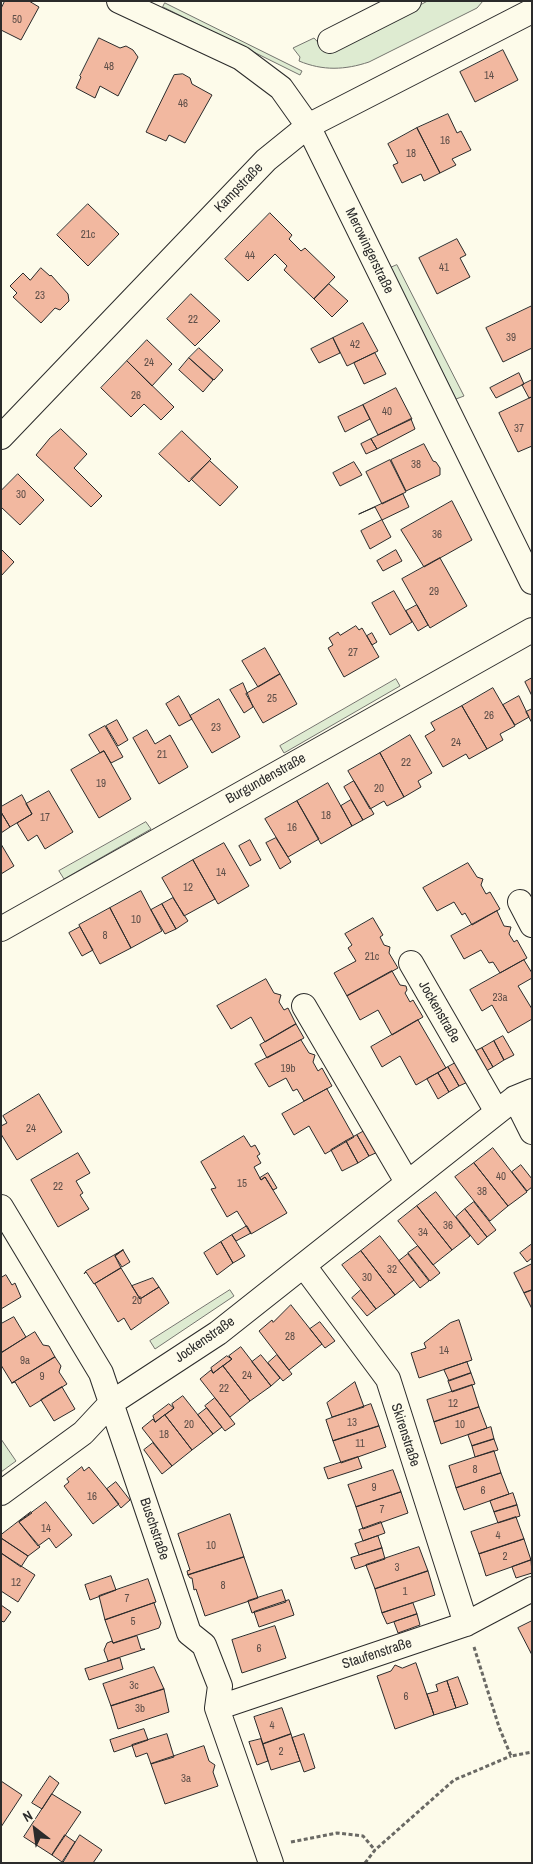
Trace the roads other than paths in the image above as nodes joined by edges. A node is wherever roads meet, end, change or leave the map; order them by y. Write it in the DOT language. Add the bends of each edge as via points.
graph roads {
  1 [pos="119,1"];
  2 [pos="409,1"];
  3 [pos="525,9"];
  4 [pos="330,41"];
  5 [pos="308,126"];
  6 [pos="1,437"];
  7 [pos="532,582"];
  8 [pos="532,630"];
  9 [pos="520,902"];
  10 [pos="532,925"];
  11 [pos="1,929"];
  12 [pos="411,963"];
  13 [pos="304,1006"];
  14 [pos="514,1100"];
  15 [pos="532,1132"];
  16 [pos="407,1182"];
  17 [pos="1,1207"];
  18 [pos="304,1266"];
  19 [pos="111,1403"];
  20 [pos="1,1493"];
  21 [pos="532,1589"];
  22 [pos="466,1624"];
  23 [pos="217,1708"];
  24 [pos="268,1856"];
  1 -- 5 [label="street, Merowingerstraße" via="241,58 281,88"];
  2 -- 4 [label="street"];
  3 -- 5 [label="street, Kampstraße"];
  5 -- 6 [label="street, Kampstraße" via="266,160"];
  5 -- 7 [label="street, Merowingerstraße"];
  8 -- 11 [label="street, Burgundenstraße"];
  9 -- 10 [label="street"];
  12 -- 14 [label="street, Jockenstraße"];
  13 -- 16 [label="street"];
  14 -- 15 [label="street"];
  14 -- 16 [label="street, Jockenstraße"];
  16 -- 18 [label="street, Jockenstraße"];
  17 -- 19 [label="street, Buschstraße" via="101,1373"];
  18 -- 19 [label="street, Jockenstraße" via="218,1333"];
  18 -- 22 [label="street, Skirenstraße" via="388,1379"];
  19 -- 20 [label="street, Jockenstraße" via="82,1433"];
  19 -- 23 [label="street, Buschstraße" via="189,1633 204,1645 220,1686"];
  21 -- 22 [label="street, Staufenstraße"];
  22 -- 23 [label="street, Staufenstraße"];
  23 -- 24 [label="street, Buschstraße"];
}
